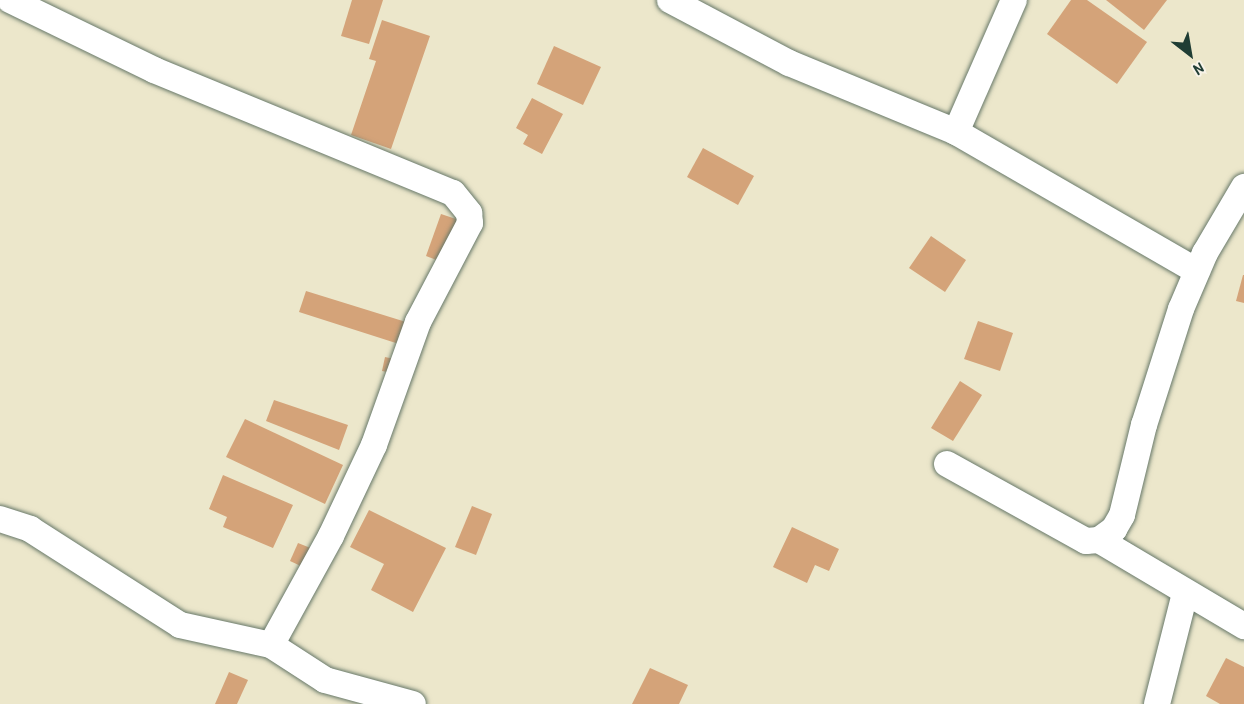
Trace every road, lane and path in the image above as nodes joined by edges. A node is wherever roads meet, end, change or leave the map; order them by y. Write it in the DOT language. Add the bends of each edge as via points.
graph roads {
  1 [pos="10,0"];
  2 [pos="670,0"];
  3 [pos="1014,0"];
  4 [pos="956,132"];
  5 [pos="1244,187"];
  6 [pos="1197,272"];
  7 [pos="947,464"];
  8 [pos="0,519"];
  9 [pos="1099,540"];
  10 [pos="1185,593"];
  11 [pos="1244,626"];
  12 [pos="271,645"];
  13 [pos="413,704"];
  14 [pos="1157,704"];
  1 -- 12 [label="street" via="154,70 453,194 469,213 470,223 418,322 374,446 332,536"];
  2 -- 4 [label="street" via="789,63"];
  3 -- 4 [label="street"];
  4 -- 6 [label="street"];
  5 -- 6 [label="street"];
  6 -- 9 [label="street" via="1144,425 1122,515 1114,529"];
  7 -- 9 [label="street" via="1086,541"];
  8 -- 12 [label="street" via="30,529 180,625"];
  9 -- 10 [label="street"];
  10 -- 11 [label="street"];
  10 -- 14 [label="street"];
  12 -- 13 [label="street" via="325,680"];
}
